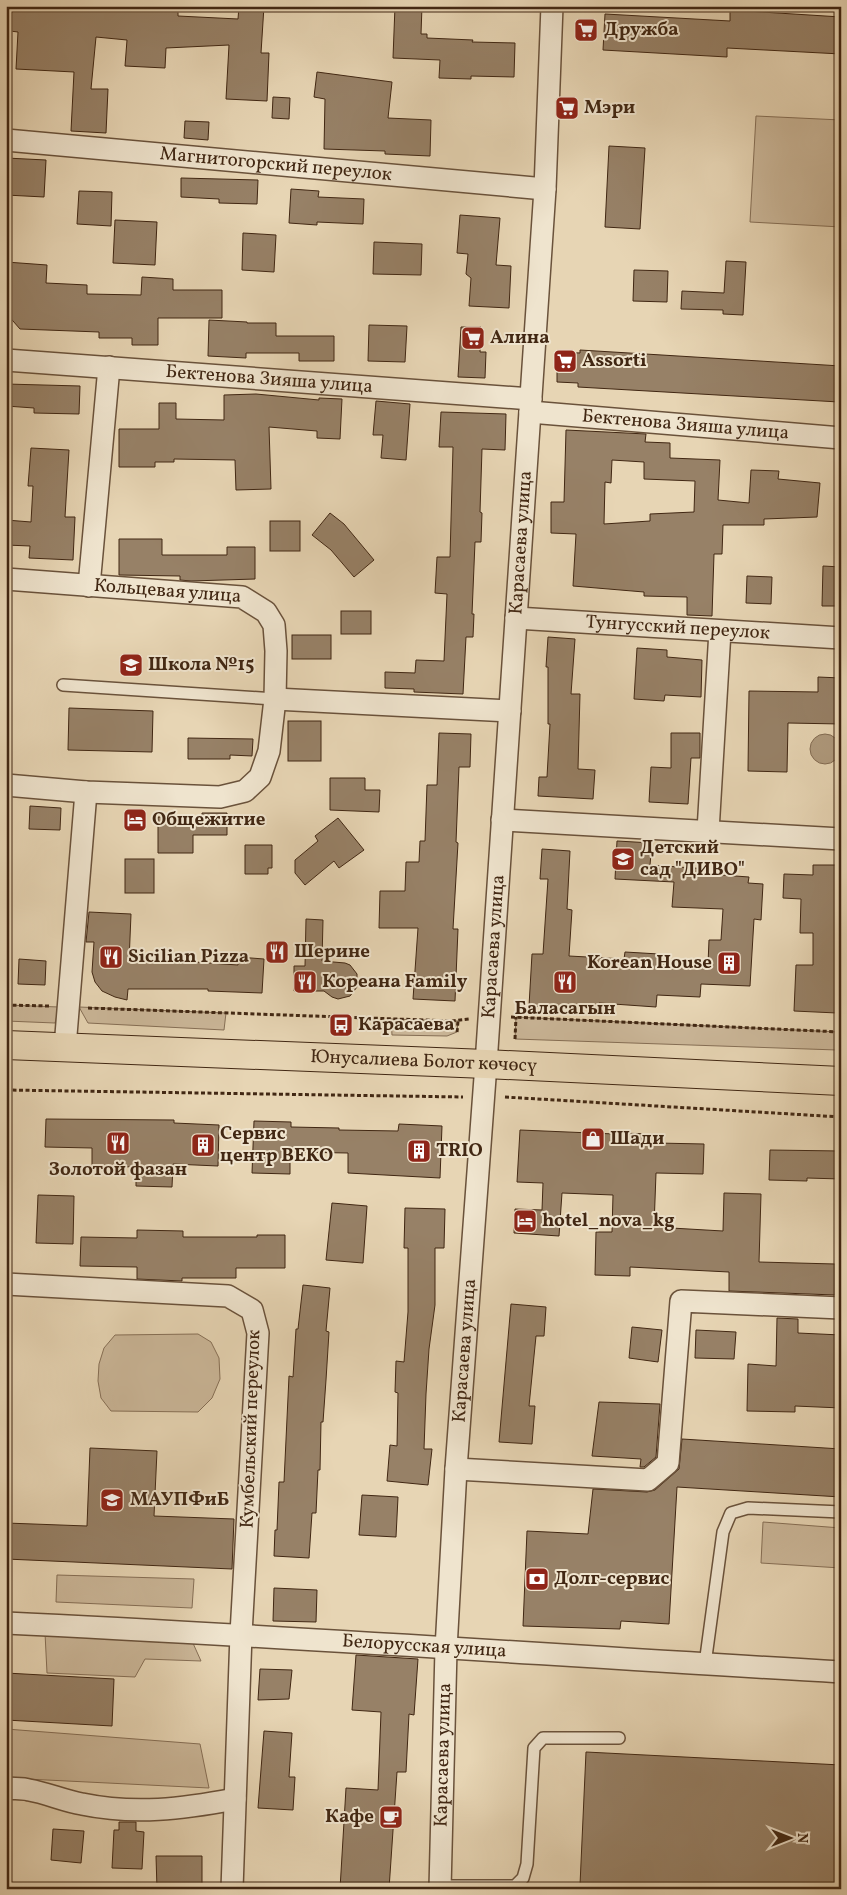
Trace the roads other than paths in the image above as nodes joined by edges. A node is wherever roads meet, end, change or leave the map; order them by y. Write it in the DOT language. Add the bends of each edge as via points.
graph roads {
  1 [pos="552,6"];
  2 [pos="6,140"];
  3 [pos="545,189"];
  4 [pos="6,360"];
  5 [pos="109,367"];
  6 [pos="530,405"];
  7 [pos="841,438"];
  8 [pos="6,579"];
  9 [pos="89,586"];
  10 [pos="516,618"];
  11 [pos="720,631"];
  12 [pos="841,638"];
  13 [pos="62,685"];
  14 [pos="274,699"];
  15 [pos="510,711"];
  16 [pos="6,784"];
  17 [pos="86,792"];
  18 [pos="502,820"];
  19 [pos="708,831"];
  20 [pos="841,838"];
  21 [pos="6,1045"];
  22 [pos="65,1047"];
  23 [pos="486,1064"];
  24 [pos="841,1081"];
  25 [pos="6,1284"];
  26 [pos="841,1308"];
  27 [pos="456,1470"];
  28 [pos="841,1512"];
  29 [pos="6,1623"];
  30 [pos="241,1634"];
  31 [pos="446,1649"];
  32 [pos="705,1664"];
  33 [pos="841,1672"];
  34 [pos="619,1738"];
  35 [pos="6,1788"];
  36 [pos="235,1799"];
  37 [pos="440,1887"];
  38 [pos="232,1889"];
  1 -- 3 [label="street, Карасаева улица"];
  2 -- 3 [label="street, Магнитогорский переулок"];
  3 -- 6 [label="street, Карасаева улица"];
  4 -- 5 [label="street, Бектенова Зияша улица"];
  5 -- 6 [label="street, Бектенова Зияша улица"];
  5 -- 9 [label="street"];
  6 -- 7 [label="street, Бектенова Зияша улица"];
  6 -- 10 [label="street, Карасаева улица"];
  8 -- 9 [label="street, Кольцевая улица"];
  9 -- 14 [label="street, Кольцевая улица" via="242,597 266,612 274,625"];
  10 -- 11 [label="street, Тунгусский переулок"];
  10 -- 15 [label="street, Карасаева улица"];
  11 -- 12 [label="street, Тунгусский переулок"];
  11 -- 19 [label="street"];
  13 -- 14 [label="lane"];
  14 -- 15 [label="street"];
  14 -- 17 [label="street, Кольцевая улица" via="269,751 260,777 245,791 220,796"];
  15 -- 18 [label="street, Карасаева улица"];
  16 -- 17 [label="street, Кольцевая улица"];
  17 -- 22 [label="street"];
  18 -- 19 [label="street"];
  18 -- 23 [label="street, Карасаева улица"];
  19 -- 20 [label="street"];
  21 -- 22 [label="main road, Юнусалиева Болот көчөсү"];
  22 -- 23 [label="main road, Юнусалиева Болот көчөсү"];
  23 -- 24 [label="main road, Юнусалиева Болот көчөсү"];
  23 -- 27 [label="street, Карасаева улица"];
  25 -- 30 [label="street, Кумбельский переулок" via="228,1296 252,1310 258,1333"];
  26 -- 27 [label="street" via="681,1301 668,1463 648,1480"];
  27 -- 31 [label="street, Карасаева улица"];
  28 -- 32 [label="lane" via="748,1508 731,1513 723,1532"];
  29 -- 30 [label="street, Белорусская улица"];
  30 -- 31 [label="street, Белорусская улица"];
  30 -- 36 [label="street, Кумбельский переулок"];
  31 -- 32 [label="street, Белорусская улица"];
  31 -- 37 [label="street, Карасаева улица"];
  32 -- 33 [label="street, Белорусская улица"];
  34 -- 37 [label="lane" via="543,1738 534,1748 527,1864 523,1878 515,1886"];
  35 -- 36 [label="street" via="28,1790 81,1804 159,1811"];
  36 -- 38 [label="street, Кумбельский переулок"];
}
